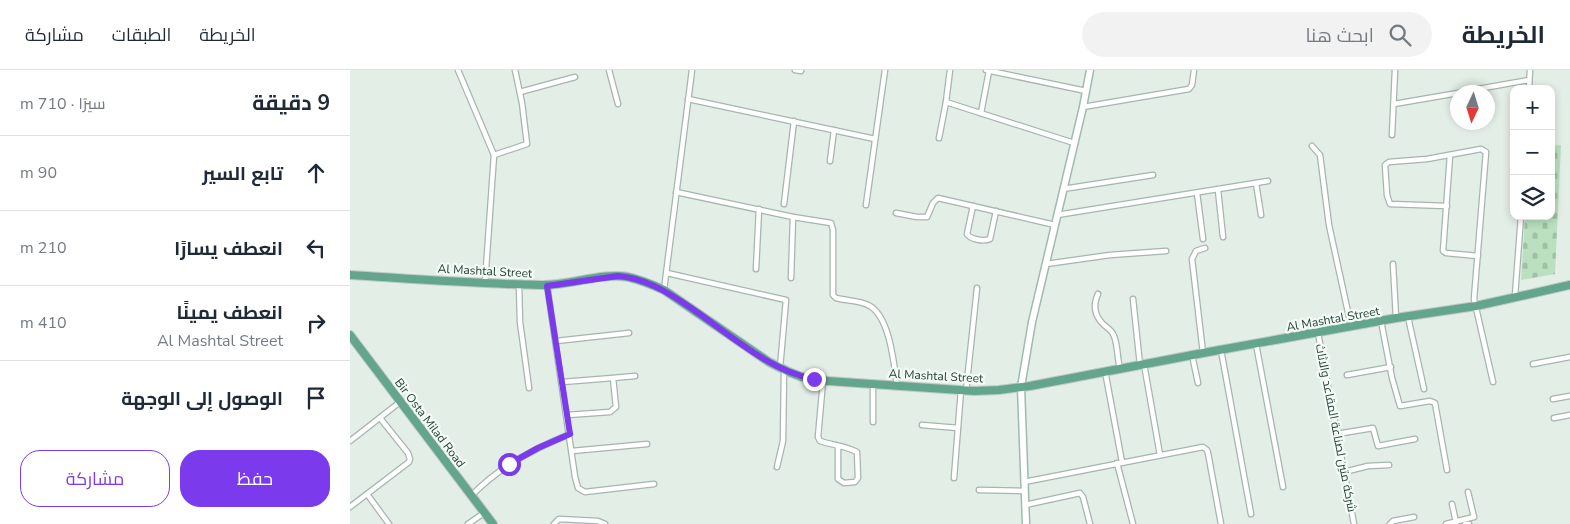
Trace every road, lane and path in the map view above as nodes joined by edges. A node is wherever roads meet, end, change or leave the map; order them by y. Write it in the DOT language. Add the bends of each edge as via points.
graph roads {
  1 [pos="458,70"];
  2 [pos="515,70"];
  3 [pos="609,70"];
  4 [pos="692,70"];
  5 [pos="795,70"];
  6 [pos="885,70"];
  7 [pos="950,70"];
  8 [pos="987,70"];
  9 [pos="1015,70"];
  10 [pos="1090,70"];
  11 [pos="1194,70"];
  12 [pos="1395,70"];
  13 [pos="1530,70"];
  14 [pos="801,71"];
  15 [pos="1014,76"];
  16 [pos="575,77"];
  17 [pos="1530,80"];
  18 [pos="1529,85"];
  19 [pos="1495,86"];
  20 [pos="1086,91"];
  21 [pos="520,92"];
  22 [pos="1450,94"];
  23 [pos="688,99"];
  24 [pos="946,102"];
  25 [pos="618,104"];
  26 [pos="1394,104"];
  27 [pos="1083,106"];
  28 [pos="982,113"];
  29 [pos="794,122"];
  30 [pos="834,130"];
  31 [pos="1392,135"];
  32 [pos="939,138"];
  33 [pos="875,139"];
  34 [pos="1074,143"];
  35 [pos="1312,146"];
  36 [pos="494,155"];
  37 [pos="1450,155"];
  38 [pos="830,161"];
  39 [pos="1153,175"];
  40 [pos="1268,181"];
  41 [pos="1256,183"];
  42 [pos="1063,189"];
  43 [pos="1218,190"];
  44 [pos="676,192"];
  45 [pos="1197,193"];
  46 [pos="784,204"];
  47 [pos="866,205"];
  48 [pos="973,206"];
  49 [pos="1447,206"];
  50 [pos="759,209"];
  51 [pos="996,212"];
  52 [pos="896,213"];
  53 [pos="1057,215"];
  54 [pos="1260,215"];
  55 [pos="793,217"];
  56 [pos="1521,220"];
  57 [pos="1055,225"];
  58 [pos="1223,237"];
  59 [pos="1202,239"];
  60 [pos="1205,248"];
  61 [pos="1166,250"];
  62 [pos="1478,256"];
  63 [pos="1046,264"];
  64 [pos="1393,264"];
  65 [pos="756,269"];
  66 [pos="667,273"];
  67 [pos="350,275"];
  68 [pos="791,278"];
  69 [pos="485,283"];
  70 [pos="518,285"];
  71 [pos="1570,285"];
  72 [pos="547,286"];
  73 [pos="977,288"];
  74 [pos="664,290"];
  75 [pos="1098,294"];
  76 [pos="1515,296"];
  77 [pos="1133,299"];
  78 [pos="1476,306"];
  79 [pos="1408,317"];
  80 [pos="1396,318"];
  81 [pos="1381,321"];
  82 [pos="1351,326"];
  83 [pos="629,333"];
  84 [pos="1318,333"];
  85 [pos="350,335"];
  86 [pos="556,341"];
  87 [pos="1256,344"];
  88 [pos="1221,350"];
  89 [pos="1203,352"];
  90 [pos="1192,355"];
  91 [pos="1570,357"];
  92 [pos="1142,364"];
  93 [pos="1533,364"];
  94 [pos="1391,367"];
  95 [pos="1120,368"];
  96 [pos="782,369"];
  97 [pos="1105,371"];
  98 [pos="636,376"];
  99 [pos="1348,376"];
  100 [pos="613,378"];
  101 [pos="823,381"];
  102 [pos="562,382"];
  103 [pos="1493,382"];
  104 [pos="1198,383"];
  105 [pos="873,384"];
  106 [pos="897,386"];
  107 [pos="1020,387"];
  108 [pos="529,388"];
  109 [pos="1424,389"];
  110 [pos="964,391"];
  111 [pos="1570,396"];
  112 [pos="1553,399"];
  113 [pos="400,402"];
  114 [pos="567,415"];
  115 [pos="1570,415"];
  116 [pos="380,418"];
  117 [pos="1554,418"];
  118 [pos="873,422"];
  119 [pos="922,425"];
  120 [pos="958,428"];
  121 [pos="570,434"];
  122 [pos="1337,434"];
  123 [pos="1415,439"];
  124 [pos="350,441"];
  125 [pos="646,444"];
  126 [pos="838,447"];
  127 [pos="572,451"];
  128 [pos="1160,455"];
  129 [pos="1120,463"];
  130 [pos="1389,465"];
  131 [pos="776,467"];
  132 [pos="1447,470"];
  133 [pos="1344,472"];
  134 [pos="954,478"];
  135 [pos="1024,482"];
  136 [pos="654,484"];
  137 [pos="1283,487"];
  138 [pos="979,490"];
  139 [pos="1024,490"];
  140 [pos="1468,492"];
  141 [pos="367,494"];
  142 [pos="471,496"];
  143 [pos="1452,504"];
  144 [pos="1025,505"];
  145 [pos="350,508"];
  146 [pos="484,513"];
  147 [pos="1251,514"];
  148 [pos="1414,517"];
  149 [pos="1456,522"];
  150 [pos="390,524"];
  151 [pos="468,524"];
  152 [pos="493,524"];
  153 [pos="554,524"];
  154 [pos="606,524"];
  155 [pos="1026,524"];
  156 [pos="1090,524"];
  157 [pos="1132,524"];
  158 [pos="1221,524"];
  159 [pos="1354,524"];
  160 [pos="1390,524"];
  161 [pos="1446,524"];
  162 [pos="1465,524"];
  163 [pos="1469,524"];
  1 -- 36 [label="street"];
  2 -- 21 [label="street"];
  3 -- 25 [label="street"];
  4 -- 23 [label="street"];
  5 -- 14 [label="street"];
  6 -- 33 [label="street"];
  7 -- 24 [label="street"];
  8 -- 15 [label="street"];
  8 -- 28 [label="street"];
  9 -- 15 [label="street"];
  10 -- 20 [label="main road"];
  11 -- 27 [label="street" via="1189,89"];
  12 -- 26 [label="street"];
  13 -- 17 [label="street"];
  15 -- 20 [label="street"];
  16 -- 21 [label="street"];
  17 -- 18 [label="street"];
  17 -- 19 [label="street"];
  20 -- 27 [label="main road"];
  21 -- 36 [label="street" via="527,144"];
  22 -- 26 [label="street"];
  23 -- 29 [label="street"];
  23 -- 44 [label="street"];
  24 -- 28 [label="street"];
  24 -- 32 [label="street"];
  26 -- 31 [label="street"];
  27 -- 34 [label="main road"];
  28 -- 34 [label="street"];
  29 -- 30 [label="street"];
  29 -- 46 [label="street"];
  30 -- 33 [label="street"];
  30 -- 38 [label="street"];
  33 -- 47 [label="street"];
  34 -- 42 [label="main road"];
  35 -- 82 [label="street" via="1320,155 1329,225"];
  36 -- 69 [label="street"];
  37 -- 49 [label="street"];
  37 -- 49 [label="street" via="1385,165 1390,204"];
  37 -- 62 [label="street" via="1481,149 1486,152"];
  39 -- 42 [label="street"];
  40 -- 41 [label="street"];
  41 -- 43 [label="street"];
  41 -- 54 [label="street"];
  42 -- 53 [label="main road"];
  43 -- 45 [label="street"];
  43 -- 58 [label="street"];
  44 -- 50 [label="street"];
  44 -- 66 [label="street"];
  45 -- 53 [label="street"];
  45 -- 59 [label="street"];
  48 -- 51 [label="street"];
  48 -- 51 [label="street" via="967,234 984,241 990,239"];
  48 -- 52 [label="street" via="938,198 927,217"];
  49 -- 62 [label="street" via="1444,252"];
  50 -- 55 [label="street"];
  50 -- 65 [label="street"];
  51 -- 57 [label="street"];
  53 -- 57 [label="main road"];
  55 -- 68 [label="street"];
  55 -- 106 [label="street" via="833,225 833,295 872,308 888,332"];
  56 -- 76 [label="street"];
  57 -- 63 [label="main road"];
  60 -- 89 [label="street" via="1196,251 1192,259"];
  61 -- 63 [label="street"];
  62 -- 78 [label="street"];
  63 -- 107 [label="main road"];
  64 -- 80 [label="street"];
  66 -- 74 [label="street"];
  66 -- 96 [label="street" via="786,300"];
  67 -- 69 [label="main road, Al Mashtal Street"];
  69 -- 70 [label="main road, Al Mashtal Street"];
  70 -- 72 [label="main road, Al Mashtal Street"];
  70 -- 108 [label="street"];
  71 -- 76 [label="main road, Al Mashtal Street"];
  72 -- 74 [label="main road, Al Mashtal Street" via="618,276"];
  72 -- 86 [label="street"];
  73 -- 110 [label="street"];
  74 -- 96 [label="main road, Al Mashtal Street"];
  75 -- 95 [label="street" via="1095,312 1114,336"];
  76 -- 78 [label="main road, Al Mashtal Street"];
  77 -- 92 [label="street"];
  78 -- 79 [label="main road, Al Mashtal Street"];
  78 -- 103 [label="street"];
  79 -- 80 [label="main road, Al Mashtal Street"];
  79 -- 109 [label="street"];
  80 -- 81 [label="main road, Al Mashtal Street"];
  81 -- 82 [label="main road, Al Mashtal Street"];
  81 -- 94 [label="street"];
  82 -- 84 [label="main road, Al Mashtal Street"];
  83 -- 86 [label="street"];
  84 -- 87 [label="main road, Al Mashtal Street"];
  84 -- 122 [label="street, شركة متين لصناعة المقاعد والاثاث"];
  85 -- 113 [label="main road, Bir Osta Milad Road"];
  86 -- 102 [label="street"];
  87 -- 88 [label="main road, Al Mashtal Street"];
  87 -- 137 [label="street"];
  88 -- 89 [label="main road, Al Mashtal Street"];
  88 -- 147 [label="street"];
  89 -- 90 [label="main road, Al Mashtal Street"];
  90 -- 92 [label="main road, Al Mashtal Street"];
  90 -- 104 [label="street"];
  91 -- 93 [label="street"];
  92 -- 95 [label="main road, Al Mashtal Street"];
  92 -- 128 [label="street"];
  94 -- 99 [label="street"];
  94 -- 132 [label="street" via="1400,406 1435,403"];
  95 -- 97 [label="main road, Al Mashtal Street"];
  96 -- 101 [label="main road, Al Mashtal Street"];
  96 -- 131 [label="street" via="783,441"];
  97 -- 107 [label="main road, Al Mashtal Street"];
  97 -- 129 [label="street"];
  98 -- 100 [label="street"];
  100 -- 102 [label="street"];
  100 -- 114 [label="street" via="614,410"];
  101 -- 105 [label="main road, Al Mashtal Street"];
  101 -- 126 [label="street" via="818,437 820,441"];
  102 -- 114 [label="street"];
  105 -- 106 [label="main road, Al Mashtal Street"];
  105 -- 118 [label="street"];
  106 -- 110 [label="main road, Al Mashtal Street"];
  107 -- 110 [label="main road, Al Mashtal Street"];
  107 -- 135 [label="main road"];
  110 -- 120 [label="street"];
  111 -- 112 [label="street"];
  113 -- 116 [label="street"];
  113 -- 142 [label="main road, Bir Osta Milad Road"];
  114 -- 121 [label="street"];
  115 -- 117 [label="street"];
  116 -- 124 [label="street"];
  116 -- 141 [label="street" via="410,459"];
  119 -- 120 [label="street"];
  120 -- 134 [label="street"];
  121 -- 127 [label="street"];
  121 -- 142 [label="street" via="509,464"];
  122 -- 123 [label="street" via="1373,428 1378,446"];
  122 -- 133 [label="street, شركة متين لصناعة المقاعد والاثاث"];
  125 -- 127 [label="street"];
  126 -- 126 [label="street" via="838,479 844,483 857,480 857,452"];
  127 -- 136 [label="street" via="578,488 585,492"];
  128 -- 129 [label="street"];
  128 -- 158 [label="street" via="1206,448"];
  129 -- 135 [label="street"];
  129 -- 157 [label="street"];
  130 -- 133 [label="street"];
  133 -- 159 [label="street, شركة متين لصناعة المقاعد والاثاث"];
  135 -- 139 [label="main road"];
  138 -- 139 [label="street"];
  139 -- 144 [label="main road"];
  140 -- 149 [label="street" via="1474,517"];
  141 -- 145 [label="street"];
  141 -- 150 [label="street"];
  142 -- 146 [label="main road, Bir Osta Milad Road"];
  143 -- 149 [label="street"];
  144 -- 155 [label="main road"];
  144 -- 156 [label="street" via="1080,493"];
  146 -- 151 [label="street"];
  146 -- 152 [label="main road, Bir Osta Milad Road"];
  148 -- 160 [label="street"];
  149 -- 161 [label="street"];
  153 -- 154 [label="street" via="560,519"];
  162 -- 163 [label="street"];
}
